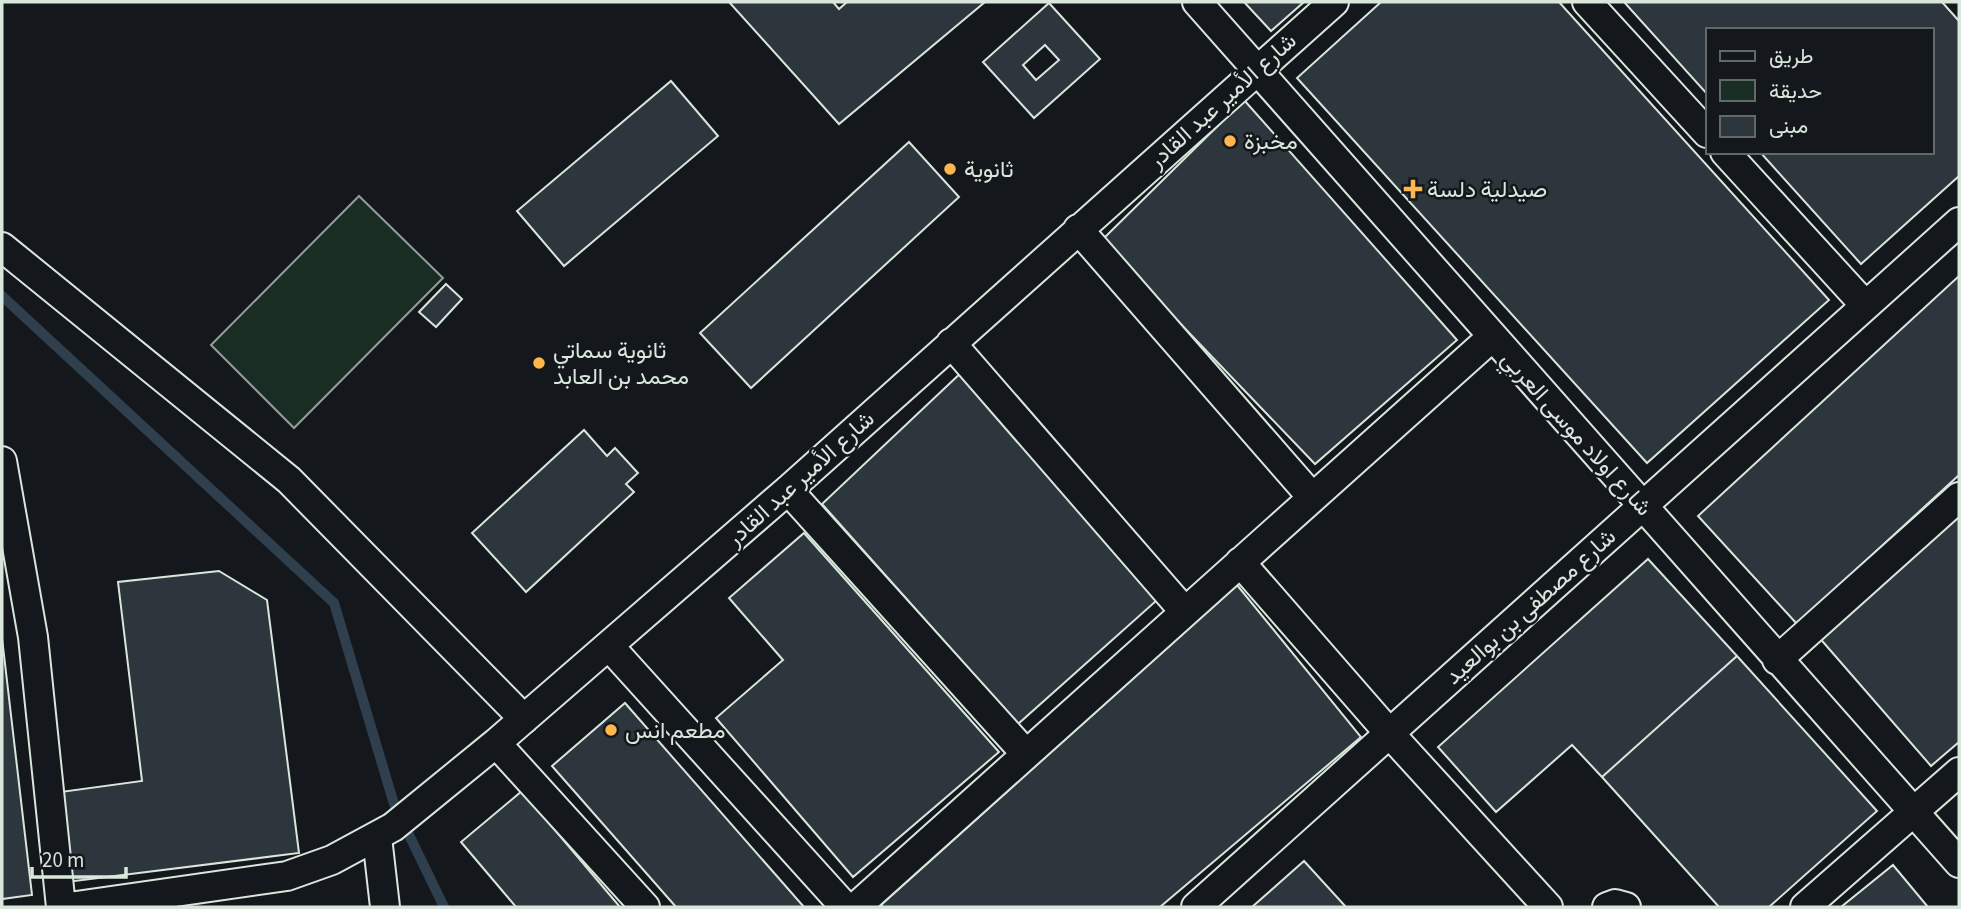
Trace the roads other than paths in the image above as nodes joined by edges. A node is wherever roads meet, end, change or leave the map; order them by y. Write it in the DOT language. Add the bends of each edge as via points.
graph roads {
  1 [pos="1196,2"];
  2 [pos="1334,2"];
  3 [pos="1587,2"];
  4 [pos="1257,68"];
  5 [pos="1706,132"];
  6 [pos="1727,154"];
  7 [pos="1959,222"];
  8 [pos="1078,229"];
  9 [pos="2,247"];
  10 [pos="1864,304"];
  11 [pos="1492,337"];
  12 [pos="951,343"];
  13 [pos="2,461"];
  14 [pos="788,490"];
  15 [pos="1959,497"];
  16 [pos="1312,498"];
  17 [pos="1642,505"];
  18 [pos="8,525"];
  19 [pos="1240,562"];
  20 [pos="1185,612"];
  21 [pos="609,646"];
  22 [pos="1777,660"];
  23 [pos="524,719"];
  24 [pos="1390,734"];
  25 [pos="496,743"];
  26 [pos="1026,754"];
  27 [pos="1959,772"];
  28 [pos="1913,813"];
  29 [pos="385,832"];
  30 [pos="1959,863"];
  31 [pos="225,897"];
  32 [pos="61,907"];
  33 [pos="69,907"];
  34 [pos="385,907"];
  35 [pos="645,907"];
  36 [pos="845,907"];
  37 [pos="856,907"];
  38 [pos="1196,907"];
  39 [pos="1548,907"];
  40 [pos="1606,907"];
  41 [pos="1626,907"];
  42 [pos="1805,907"];
  1 -- 4 [label="street, شارع اولاد موسى العربي"];
  2 -- 4 [label="street, شارع الأمير عبد القادر"];
  3 -- 5 [label="street"];
  4 -- 8 [label="street, شارع الأمير عبد القادر"];
  4 -- 11 [label="street, شارع اولاد موسى العربي"];
  6 -- 10 [label="street"];
  7 -- 10 [label="street, شارع مصطفى بن بوالعيد"];
  8 -- 12 [label="street, شارع الأمير عبد القادر"];
  8 -- 16 [label="street"];
  9 -- 23 [label="street" via="289,480"];
  10 -- 17 [label="street, شارع مصطفى بن بوالعيد"];
  11 -- 16 [label="street"];
  11 -- 17 [label="street, شارع اولاد موسى العربي"];
  12 -- 14 [label="street, شارع الأمير عبد القادر"];
  12 -- 20 [label="street"];
  13 -- 18 [label="street"];
  14 -- 21 [label="street, شارع الأمير عبد القادر"];
  14 -- 26 [label="street"];
  15 -- 22 [label="street"];
  16 -- 19 [label="street"];
  17 -- 22 [label="street, شارع اولاد موسى العربي"];
  17 -- 24 [label="street, شارع مصطفى بن بوالعيد"];
  18 -- 32 [label="street" via="33,637"];
  19 -- 20 [label="street"];
  19 -- 24 [label="street"];
  20 -- 26 [label="street"];
  21 -- 23 [label="street, شارع الأمير عبد القادر"];
  21 -- 36 [label="street"];
  22 -- 28 [label="street, شارع اولاد موسى العربي"];
  23 -- 25 [label="street, شارع الأمير عبد القادر"];
  24 -- 38 [label="street, شارع مصطفى بن بوالعيد"];
  24 -- 39 [label="street"];
  25 -- 29 [label="street, شارع الأمير عبد القادر"];
  25 -- 35 [label="street"];
  26 -- 37 [label="street"];
  27 -- 28 [label="street"];
  28 -- 30 [label="street, شارع اولاد موسى العربي"];
  28 -- 42 [label="street"];
  29 -- 31 [label="street, شارع الأمير عبد القادر" via="332,860"];
  29 -- 34 [label="street"];
  31 -- 33 [label="street, شارع الأمير عبد القادر"];
  40 -- 41 [label="street"];
}
